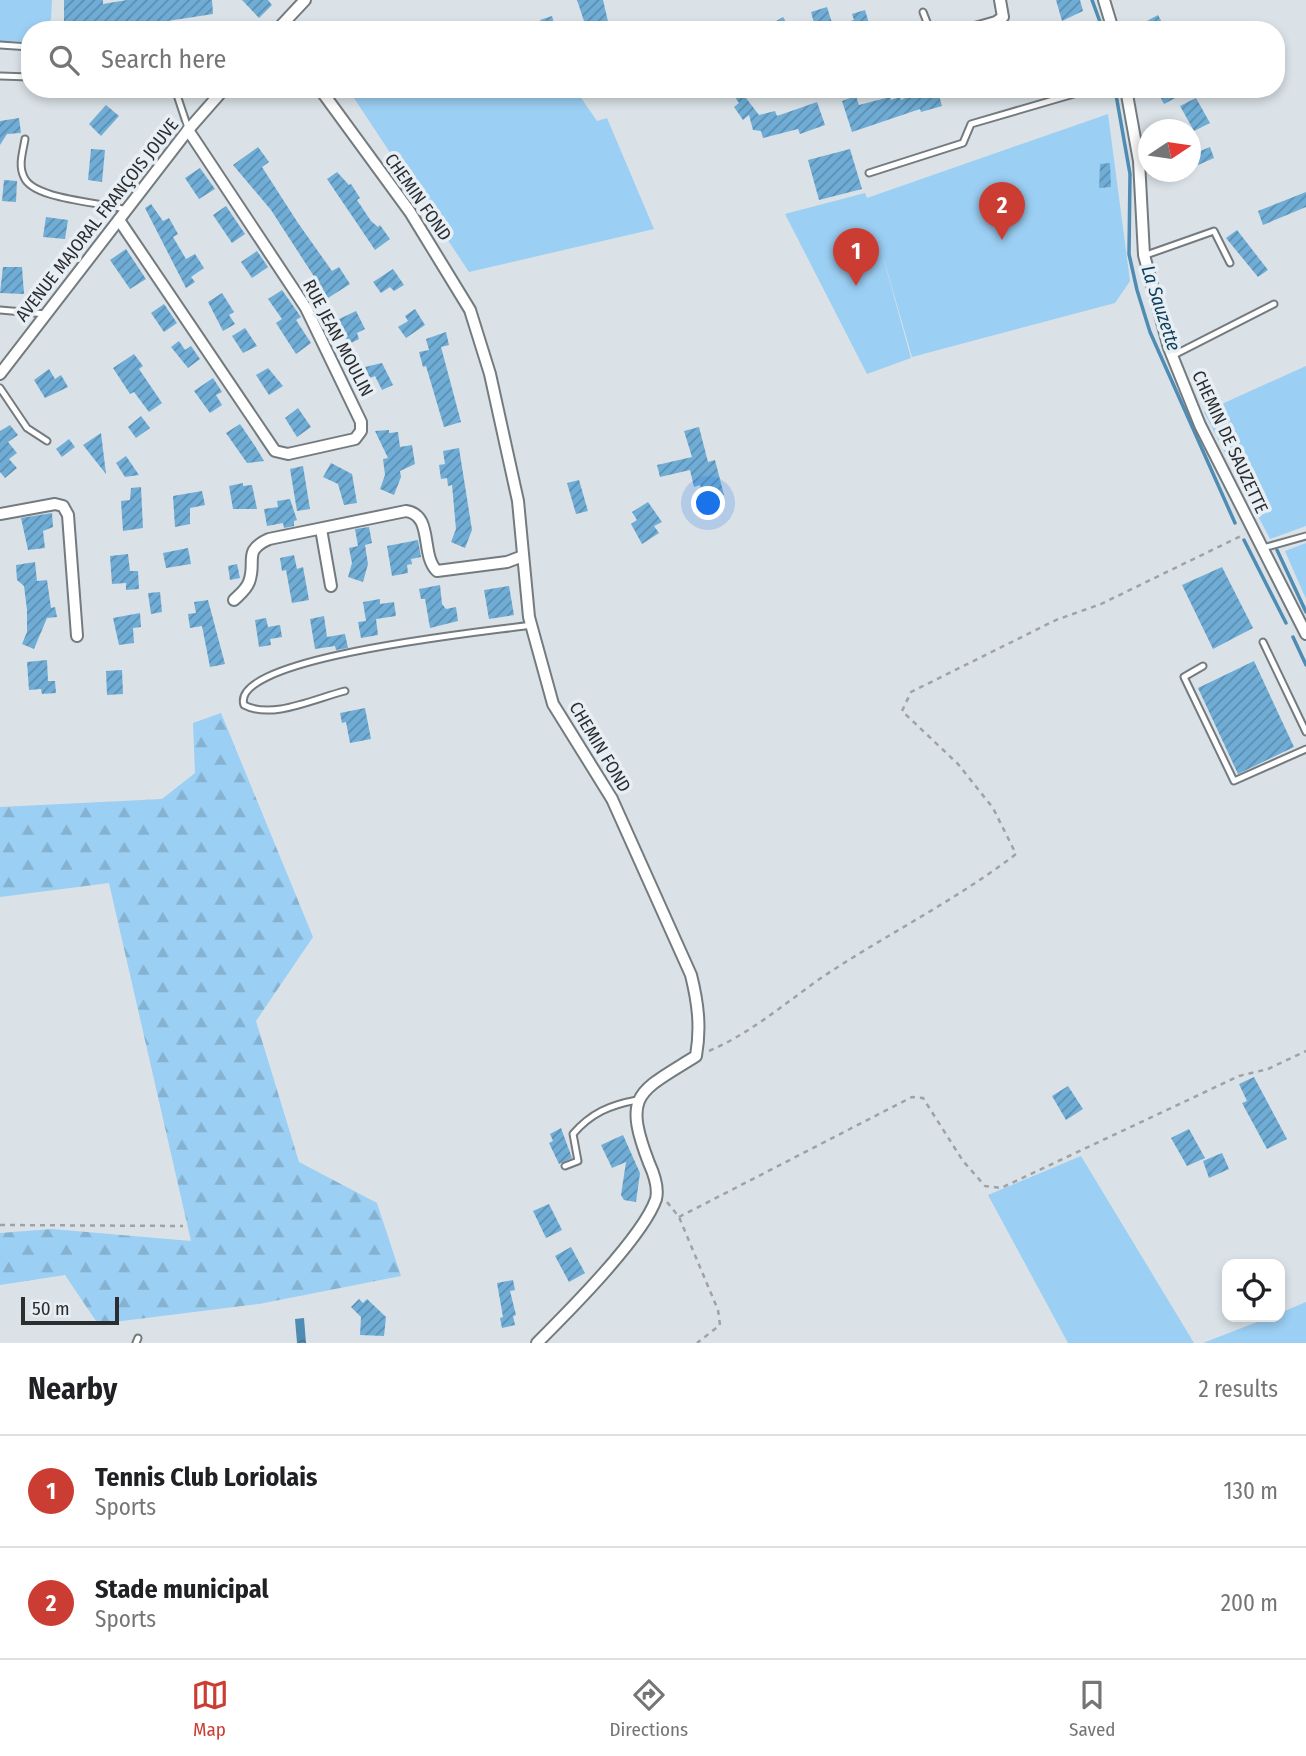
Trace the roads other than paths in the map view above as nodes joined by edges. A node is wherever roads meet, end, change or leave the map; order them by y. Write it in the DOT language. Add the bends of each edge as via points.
graph roads {
  1 [pos="305,0"];
  2 [pos="1000,0"];
  3 [pos="1104,0"];
  4 [pos="923,12"];
  5 [pos="285,21"];
  6 [pos="926,21"];
  7 [pos="997,21"];
  8 [pos="1110,21"];
  9 [pos="0,45"];
  10 [pos="21,46"];
  11 [pos="0,76"];
  12 [pos="21,77"];
  13 [pos="175,98"];
  14 [pos="217,98"];
  15 [pos="327,98"];
  16 [pos="1060,98"];
  17 [pos="1128,98"];
  18 [pos="188,130"];
  19 [pos="25,139"];
  20 [pos="869,173"];
  21 [pos="123,215"];
  22 [pos="1144,256"];
  23 [pos="1230,263"];
  24 [pos="1274,304"];
  25 [pos="0,310"];
  26 [pos="46,314"];
  27 [pos="1172,356"];
  28 [pos="0,374"];
  29 [pos="0,388"];
  30 [pos="47,441"];
  31 [pos="0,514"];
  32 [pos="321,529"];
  33 [pos="1306,536"];
  34 [pos="1263,548"];
  35 [pos="523,556"];
  36 [pos="331,586"];
  37 [pos="234,600"];
  38 [pos="531,625"];
  39 [pos="1306,634"];
  40 [pos="76,636"];
  41 [pos="1263,642"];
  42 [pos="1203,666"];
  43 [pos="345,691"];
  44 [pos="1306,732"];
  45 [pos="1306,749"];
  46 [pos="637,1100"];
  47 [pos="565,1166"];
  48 [pos="537,1343"];
  1 -- 5 [label="street"];
  2 -- 7 [label="street" via="1003,17"];
  3 -- 8 [label="street"];
  4 -- 6 [label="lane"];
  9 -- 10 [label="lane"];
  11 -- 12 [label="lane"];
  13 -- 18 [label="lane"];
  14 -- 18 [label="street, AVENUE MAJORAL FRANÇOIS JOUVE"];
  15 -- 35 [label="street, CHEMIN FOND" via="410,212 470,310 493,387 518,501"];
  16 -- 20 [label="lane" via="971,124 963,143"];
  17 -- 22 [label="street, CHEMIN DE SAUZETTE" via="1139,161"];
  18 -- 21 [label="street, AVENUE MAJORAL FRANÇOIS JOUVE"];
  18 -- 21 [label="street, RUE JEAN MOULIN" via="306,308 361,422 355,439 288,454 275,450"];
  19 -- 21 [label="lane" via="20,165 24,180 42,193 113,205"];
  21 -- 26 [label="street, AVENUE MAJORAL FRANÇOIS JOUVE"];
  22 -- 23 [label="lane" via="1214,231"];
  22 -- 27 [label="street, CHEMIN DE SAUZETTE"];
  24 -- 27 [label="lane"];
  25 -- 26 [label="lane"];
  26 -- 28 [label="street, AVENUE MAJORAL FRANÇOIS JOUVE"];
  27 -- 34 [label="street, CHEMIN DE SAUZETTE" via="1200,425"];
  29 -- 30 [label="lane" via="27,428"];
  31 -- 40 [label="street" via="63,506 68,515"];
  32 -- 35 [label="street" via="413,512 422,522 428,560 437,571"];
  32 -- 36 [label="street"];
  32 -- 37 [label="street" via="257,544 250,580"];
  33 -- 34 [label="lane"];
  34 -- 39 [label="street, CHEMIN DE SAUZETTE"];
  35 -- 38 [label="street, CHEMIN FOND"];
  38 -- 43 [label="lane" via="334,653 288,666 260,681 242,699 248,707 268,708"];
  38 -- 46 [label="street, CHEMIN FOND" via="553,704 612,799 691,975 698,1005 696,1056 650,1085"];
  41 -- 44 [label="lane"];
  42 -- 45 [label="lane" via="1184,677 1234,781"];
  46 -- 47 [label="lane" via="612,1105 587,1119 573,1135 578,1161"];
  46 -- 48 [label="street" via="635,1117 657,1195 649,1216"];
}
